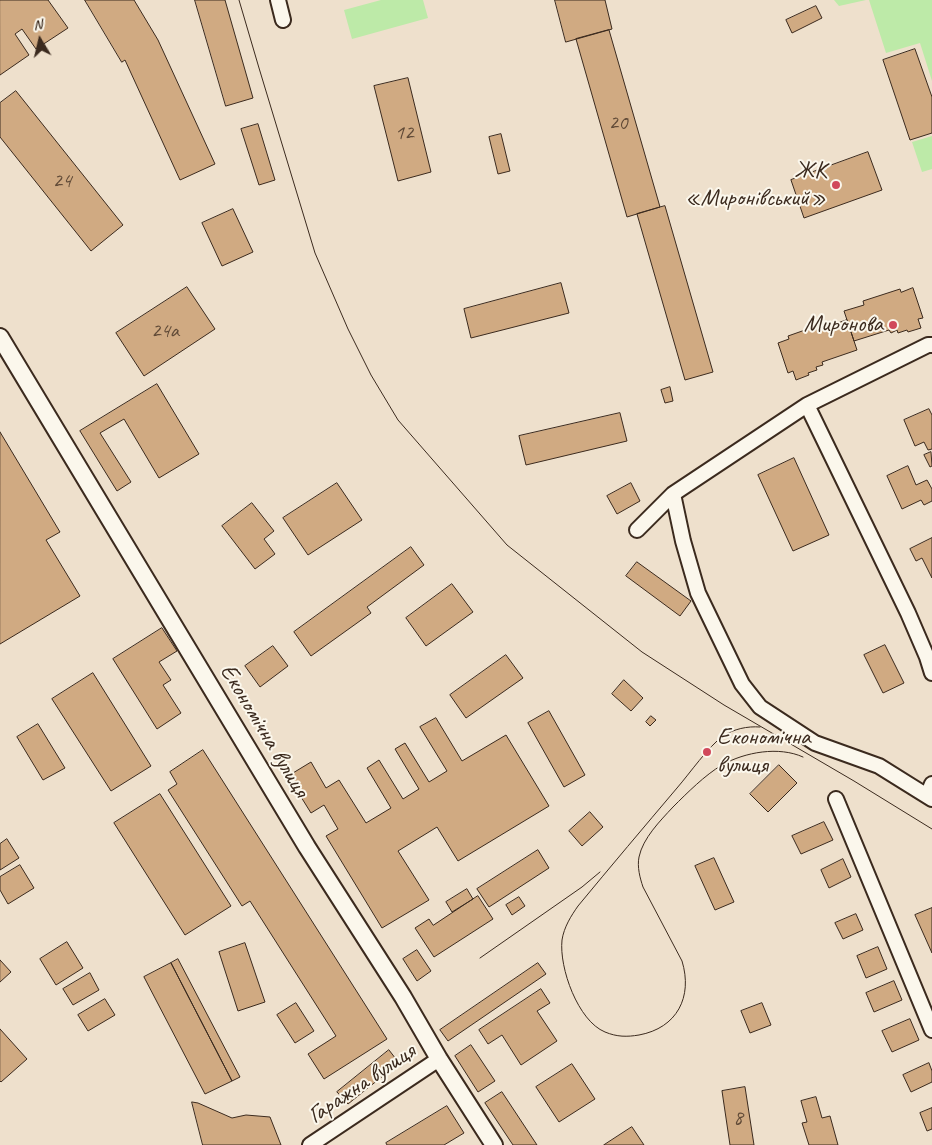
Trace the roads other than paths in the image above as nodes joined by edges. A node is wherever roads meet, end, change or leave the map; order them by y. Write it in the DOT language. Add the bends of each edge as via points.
graph roads {
  1 [pos="278,0"];
  2 [pos="283,20"];
  3 [pos="0,337"];
  4 [pos="931,347"];
  5 [pos="807,405"];
  6 [pos="674,494"];
  7 [pos="636,530"];
  8 [pos="932,673"];
  9 [pos="930,793"];
  10 [pos="836,799"];
  11 [pos="932,1030"];
  12 [pos="439,1060"];
  13 [pos="310,1145"];
  14 [pos="494,1145"];
  1 -- 2 [label="street"];
  3 -- 12 [label="street, Економічна вулиця" via="306,847 403,997"];
  4 -- 5 [label="street"];
  5 -- 6 [label="street"];
  5 -- 8 [label="street" via="908,613"];
  6 -- 7 [label="street"];
  6 -- 9 [label="street" via="698,593 742,684 760,707 815,743 879,766"];
  10 -- 11 [label="street"];
  12 -- 13 [label="street, Гаражна вулиця"];
  12 -- 14 [label="street, Економічна вулиця"];
}
